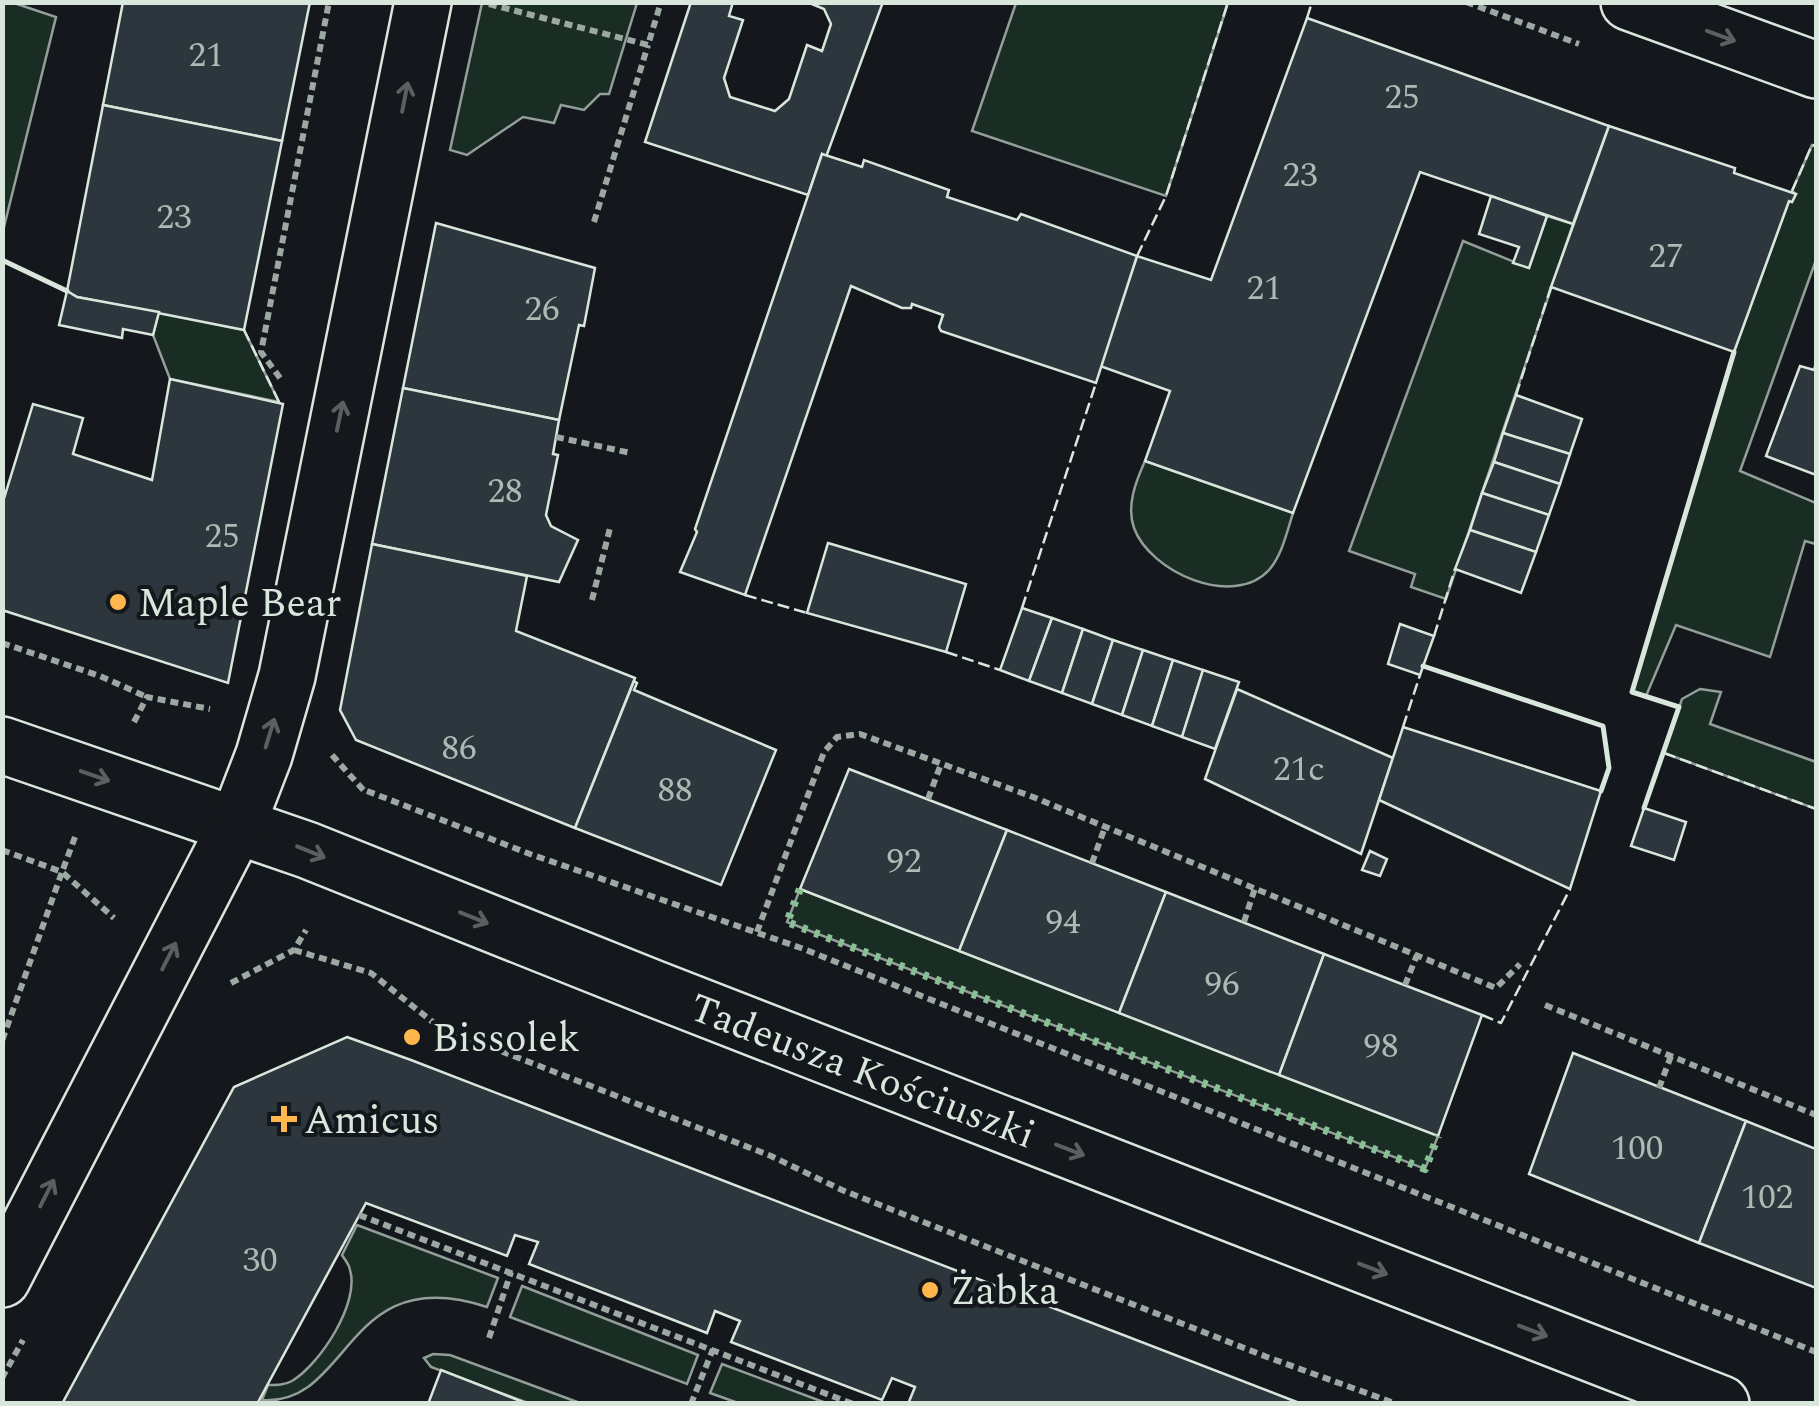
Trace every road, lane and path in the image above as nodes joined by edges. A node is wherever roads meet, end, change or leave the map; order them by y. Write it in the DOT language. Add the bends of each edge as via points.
graph roads {
  1 [pos="423,2"];
  2 [pos="483,2"];
  3 [pos="661,2"];
  4 [pos="1629,2"];
  5 [pos="648,45"];
  6 [pos="1816,70"];
  7 [pos="594,222"];
  8 [pos="556,437"];
  9 [pos="630,454"];
  10 [pos="610,528"];
  11 [pos="592,600"];
  12 [pos="2,642"];
  13 [pos="146,696"];
  14 [pos="212,710"];
  15 [pos="131,727"];
  16 [pos="2,745"];
  17 [pos="327,751"];
  18 [pos="942,764"];
  19 [pos="366,791"];
  20 [pos="928,799"];
  21 [pos="360,808"];
  22 [pos="237,824"];
  23 [pos="1105,827"];
  24 [pos="76,834"];
  25 [pos="2,850"];
  26 [pos="1092,863"];
  27 [pos="62,872"];
  28 [pos="1255,888"];
  29 [pos="115,919"];
  30 [pos="1244,922"];
  31 [pos="306,930"];
  32 [pos="757,932"];
  33 [pos="294,950"];
  34 [pos="1417,956"];
  35 [pos="1520,964"];
  36 [pos="228,984"];
  37 [pos="1405,985"];
  38 [pos="1546,1005"];
  39 [pos="2,1040"];
  40 [pos="1671,1056"];
  41 [pos="1659,1088"];
  42 [pos="1816,1115"];
  43 [pos="360,1215"];
  44 [pos="511,1272"];
  45 [pos="2,1279"];
  46 [pos="489,1338"];
  47 [pos="714,1350"];
  48 [pos="1816,1352"];
  49 [pos="692,1404"];
  50 [pos="854,1404"];
  51 [pos="1397,1404"];
  52 [pos="1721,1404"];
  22 -- 1 [label="street, one-way" via="282,696"];
  2 -- 5 [label="path"];
  3 -- 5 [label="path"];
  4 -- 6 [label="street, one-way"];
  5 -- 7 [label="path"];
  8 -- 9 [label="path"];
  10 -- 11 [label="path"];
  12 -- 13 [label="path"];
  13 -- 14 [label="path"];
  13 -- 15 [label="path"];
  16 -- 22 [label="street, Tadeusza Kościuszki, one-way"];
  17 -- 19 [label="path"];
  18 -- 20 [label="path"];
  18 -- 23 [label="path"];
  18 -- 32 [label="path" via="860,734 838,738 824,752"];
  19 -- 21 [label="path"];
  19 -- 32 [label="path"];
  45 -- 22 [label="street, one-way"];
  22 -- 52 [label="street, Tadeusza Kościuszki, one-way"];
  23 -- 26 [label="path"];
  23 -- 28 [label="path"];
  24 -- 27 [label="path"];
  25 -- 27 [label="path"];
  27 -- 29 [label="path"];
  27 -- 39 [label="path"];
  28 -- 30 [label="path"];
  28 -- 34 [label="path"];
  31 -- 33 [label="path"];
  32 -- 48 [label="path"];
  33 -- 36 [label="path"];
  33 -- 51 [label="path" via="371,973 439,1027"];
  34 -- 35 [label="path" via="1496,988"];
  34 -- 37 [label="path"];
  38 -- 40 [label="path"];
  40 -- 41 [label="path"];
  40 -- 42 [label="path"];
  43 -- 44 [label="path"];
  44 -- 46 [label="path"];
  44 -- 47 [label="path"];
  47 -- 49 [label="path"];
  47 -- 50 [label="path"];
}
